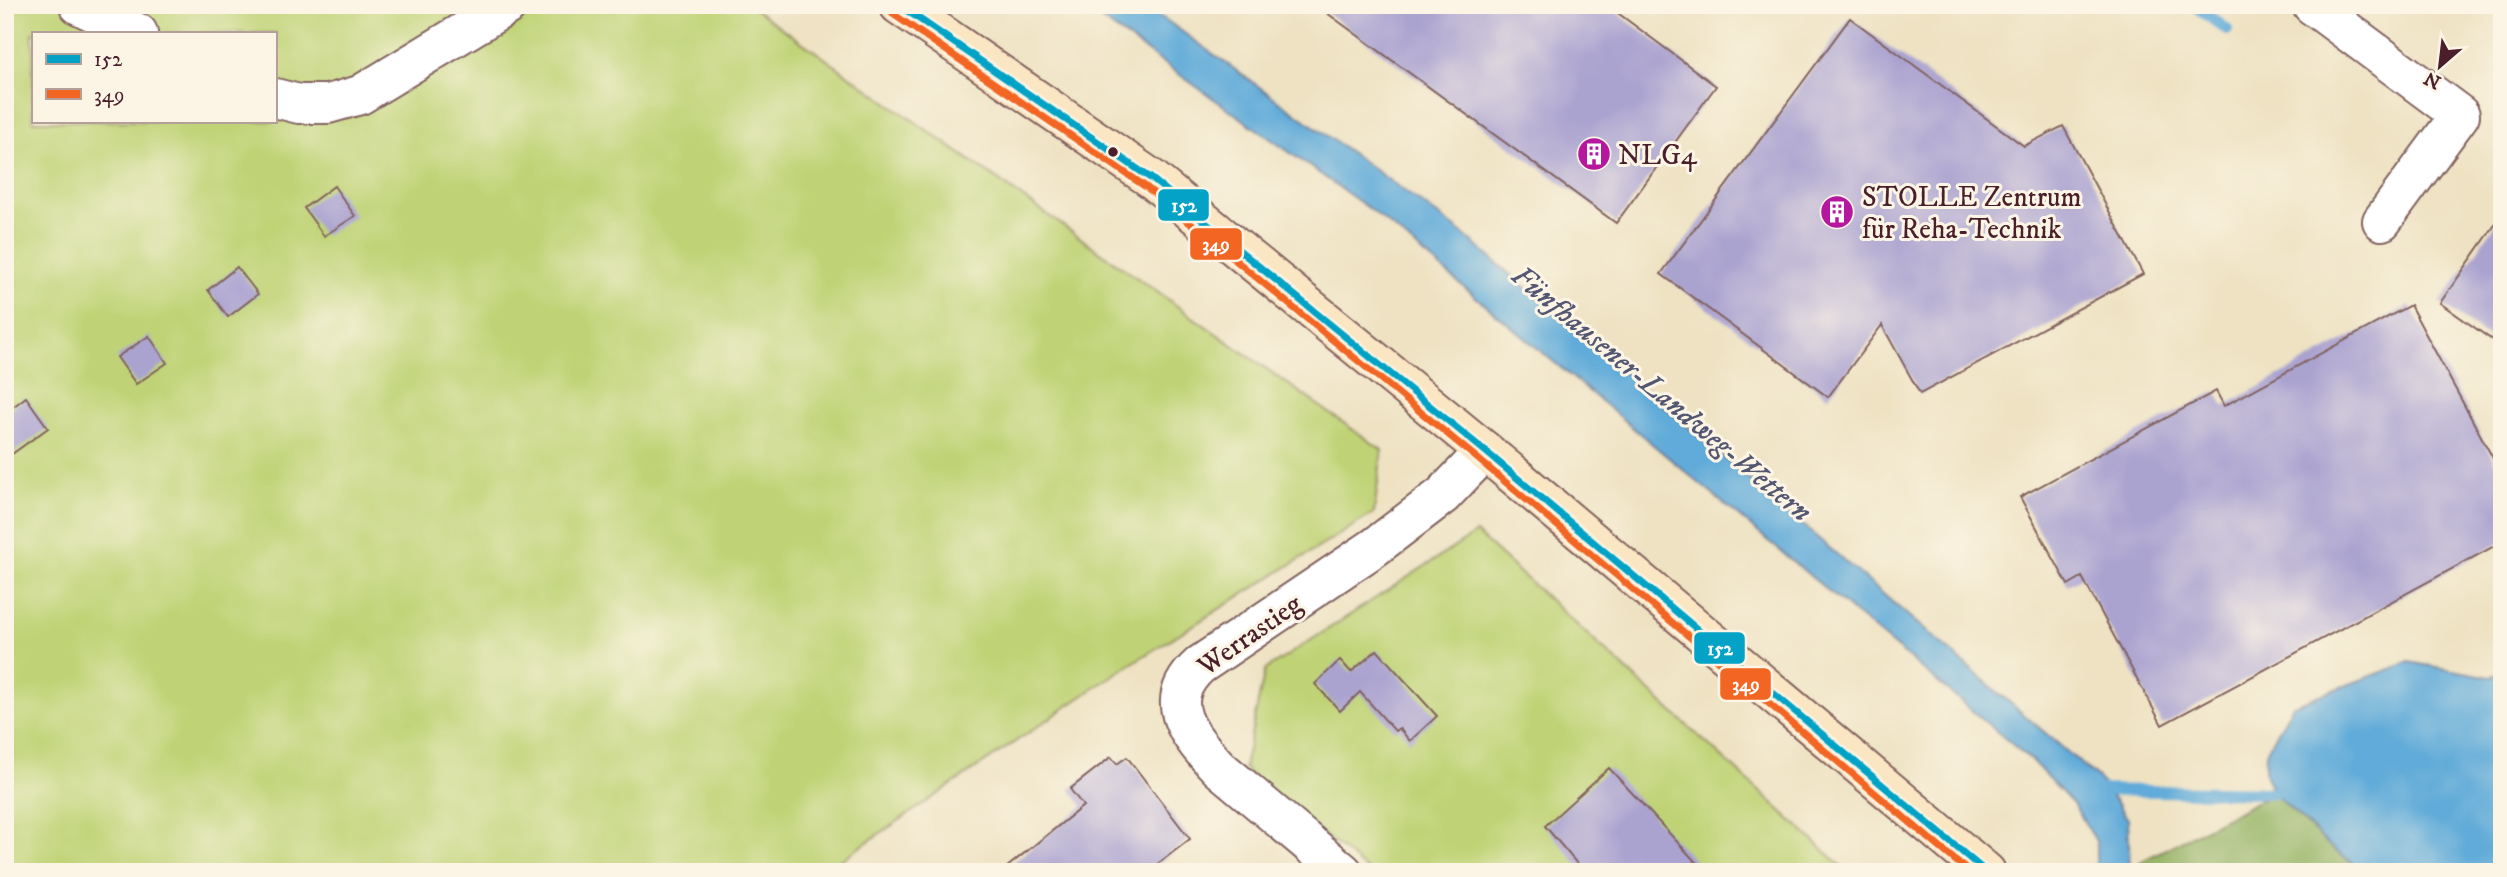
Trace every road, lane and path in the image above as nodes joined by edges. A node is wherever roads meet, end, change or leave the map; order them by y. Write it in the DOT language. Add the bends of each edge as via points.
graph roads {
  1 [pos="79,5"];
  2 [pos="508,5"];
  3 [pos="899,5"];
  4 [pos="2312,5"];
  5 [pos="136,32"];
  6 [pos="276,98"];
  7 [pos="2382,221"];
  8 [pos="1485,451"];
  9 [pos="1329,868"];
  10 [pos="1986,872"];
  1 -- 5 [label="street"];
  2 -- 6 [label="street" via="360,95 328,104"];
  3 -- 8 [label="main road" via="1152,179"];
  4 -- 7 [label="street" via="2460,115"];
  8 -- 9 [label="street, Werrastieg" via="1443,495 1375,547 1200,665 1181,691 1186,728 1203,752"];
  8 -- 10 [label="main road"];
}
